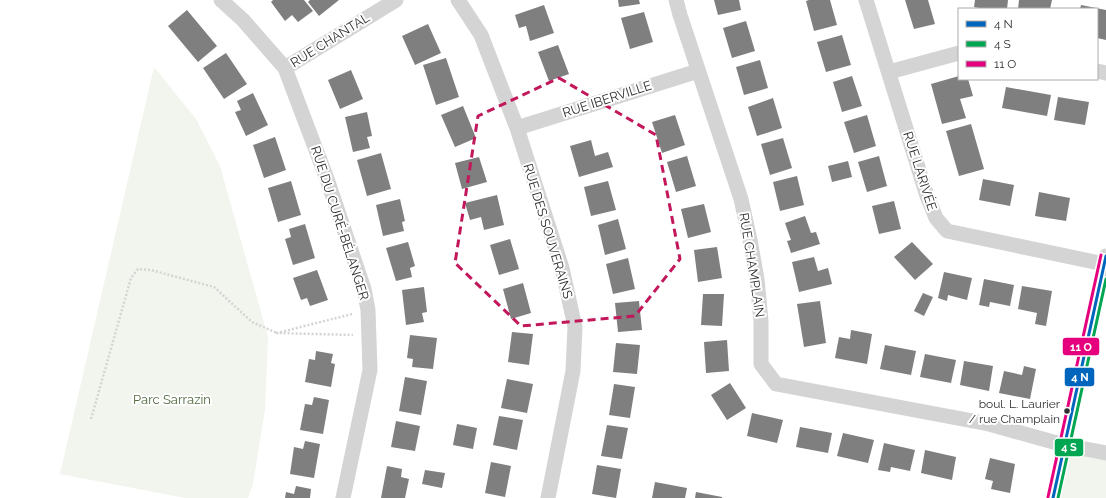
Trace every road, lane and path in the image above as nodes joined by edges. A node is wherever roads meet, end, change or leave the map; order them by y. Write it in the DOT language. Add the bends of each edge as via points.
graph roads {
  1 [pos="221,0"];
  2 [pos="396,0"];
  3 [pos="458,0"];
  4 [pos="676,0"];
  5 [pos="866,0"];
  6 [pos="958,53"];
  7 [pos="285,68"];
  8 [pos="698,71"];
  9 [pos="889,72"];
  10 [pos="517,128"];
  11 [pos="1105,260"];
  12 [pos="368,310"];
  13 [pos="277,333"];
  14 [pos="370,336"];
  15 [pos="90,419"];
  16 [pos="1064,445"];
  17 [pos="1106,453"];
  18 [pos="343,498"];
  19 [pos="548,498"];
  20 [pos="1053,498"];
  1 -- 7 [label="street, RUE DU CURÉ-BÉLANGER" via="243,20"];
  2 -- 7 [label="street, RUE CHANTAL"];
  3 -- 10 [label="street, RUE DES SOUVERAINS" via="480,35"];
  4 -- 8 [label="street, RUE CHAMPLAIN"];
  5 -- 9 [label="street, RUE LARIVÉE"];
  6 -- 9 [label="street"];
  7 -- 12 [label="street, RUE DU CURÉ-BÉLANGER" via="327,179 364,289"];
  8 -- 10 [label="street, RUE IBERVILLE"];
  8 -- 16 [label="street, RUE CHAMPLAIN" via="741,199 757,279 761,321 761,364 776,384 989,424"];
  9 -- 11 [label="street, RUE LARIVÉE" via="927,196 936,218 947,231"];
  10 -- 19 [label="street, RUE DES SOUVERAINS" via="562,268 575,327 573,371"];
  11 -- 16 [label="street"];
  12 -- 13 [label="path"];
  12 -- 14 [label="street, RUE DU CURÉ-BÉLANGER"];
  13 -- 14 [label="path"];
  13 -- 15 [label="path" via="252,322 214,287 138,269 131,278"];
  14 -- 18 [label="street, RUE DU CURÉ-BÉLANGER" via="370,370"];
  16 -- 17 [label="street, RUE CHAMPLAIN"];
  16 -- 20 [label="street"];
}
